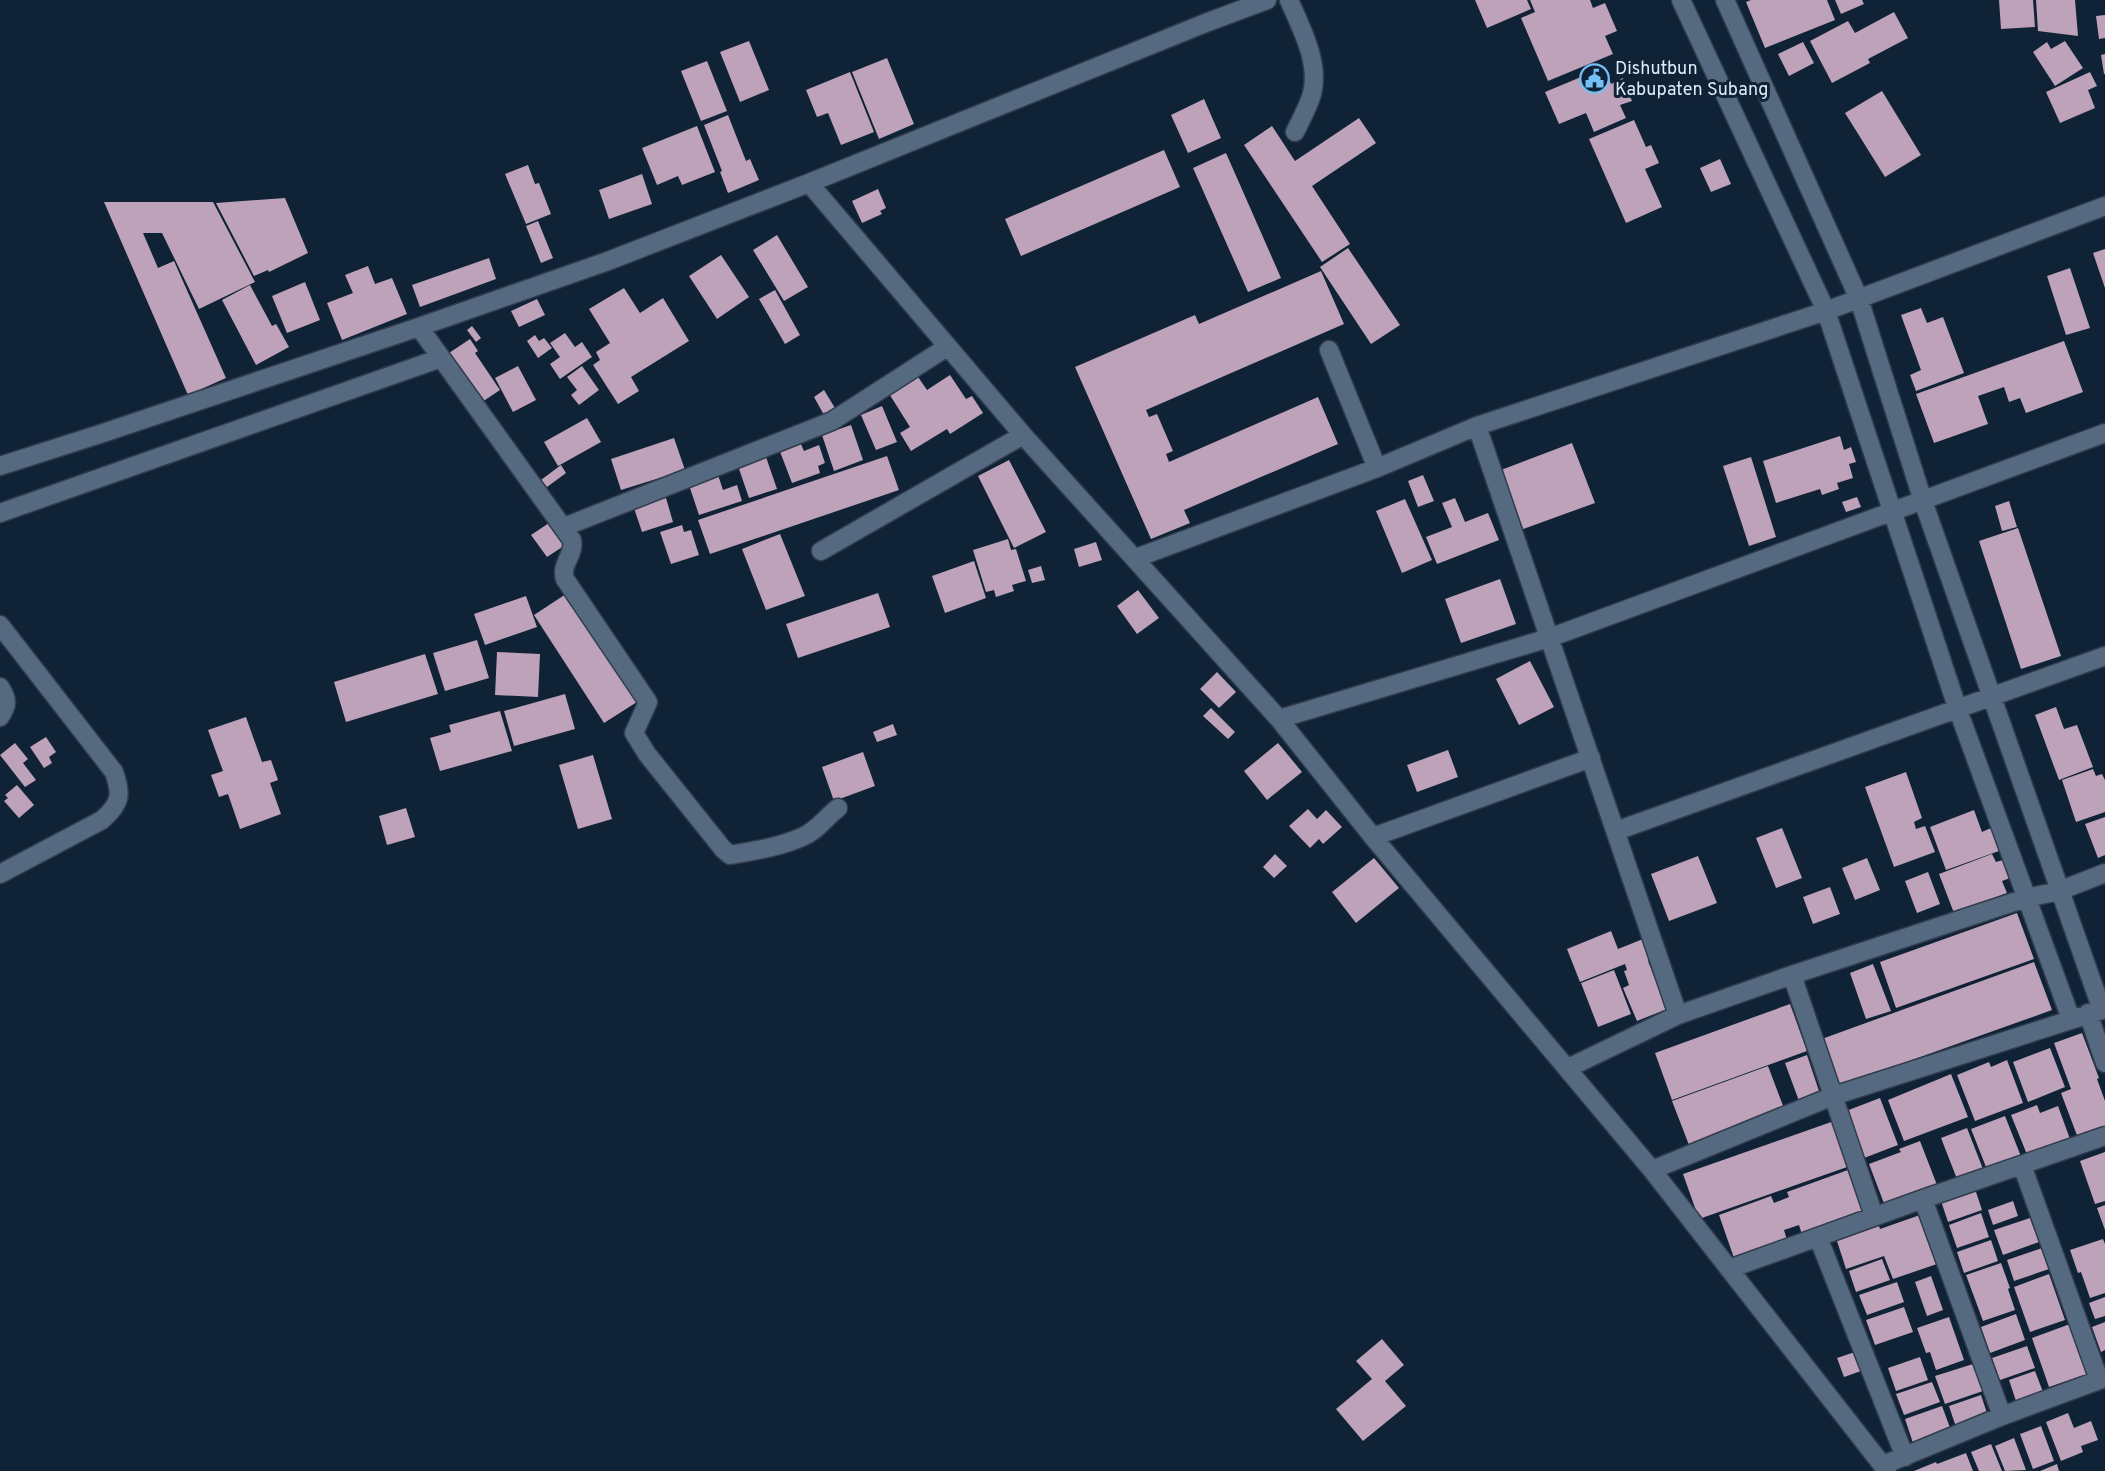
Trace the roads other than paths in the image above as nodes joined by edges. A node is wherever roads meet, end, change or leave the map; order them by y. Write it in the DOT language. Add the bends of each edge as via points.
graph roads {
  1 [pos="1267,0"];
  2 [pos="1289,0"];
  3 [pos="1681,0"];
  4 [pos="1725,0"];
  5 [pos="1295,132"];
  6 [pos="809,183"];
  7 [pos="2105,206"];
  8 [pos="1859,299"];
  9 [pos="1826,311"];
  10 [pos="419,327"];
  11 [pos="947,347"];
  12 [pos="1329,350"];
  13 [pos="441,358"];
  14 [pos="1477,426"];
  15 [pos="2105,433"];
  16 [pos="1023,435"];
  17 [pos="0,466"];
  18 [pos="1377,468"];
  19 [pos="1923,501"];
  20 [pos="0,513"];
  21 [pos="1892,513"];
  22 [pos="564,527"];
  23 [pos="821,551"];
  24 [pos="1136,558"];
  25 [pos="0,625"];
  26 [pos="1549,638"];
  27 [pos="2105,656"];
  28 [pos="0,687"];
  29 [pos="1991,697"];
  30 [pos="1958,710"];
  31 [pos="0,717"];
  32 [pos="1279,719"];
  33 [pos="1591,758"];
  34 [pos="838,808"];
  35 [pos="1616,831"];
  36 [pos="1373,837"];
  37 [pos="2105,873"];
  38 [pos="0,874"];
  39 [pos="2059,891"];
  40 [pos="2026,898"];
  41 [pos="1792,975"];
  42 [pos="2091,1013"];
  43 [pos="1678,1015"];
  44 [pos="2105,1064"];
  45 [pos="1568,1068"];
  46 [pos="1833,1096"];
  47 [pos="2105,1136"];
  48 [pos="2022,1165"];
  49 [pos="1652,1170"];
  50 [pos="1923,1199"];
  51 [pos="1874,1216"];
  52 [pos="1818,1237"];
  53 [pos="1730,1269"];
  54 [pos="2102,1379"];
  55 [pos="2002,1416"];
  56 [pos="1905,1457"];
  57 [pos="1885,1468"];
  1 -- 6 [label="street"];
  2 -- 5 [label="street" via="1310,49 1313,73 1312,91"];
  3 -- 9 [label="street"];
  4 -- 8 [label="street"];
  6 -- 10 [label="street" via="608,261"];
  6 -- 11 [label="street"];
  7 -- 8 [label="street"];
  8 -- 9 [label="street"];
  8 -- 19 [label="street"];
  9 -- 14 [label="street"];
  9 -- 21 [label="street"];
  10 -- 13 [label="street"];
  10 -- 17 [label="street"];
  11 -- 16 [label="street"];
  11 -- 22 [label="street" via="832,421"];
  12 -- 18 [label="street"];
  13 -- 20 [label="street"];
  13 -- 22 [label="street"];
  14 -- 18 [label="street"];
  14 -- 26 [label="street"];
  15 -- 19 [label="street"];
  16 -- 23 [label="street"];
  16 -- 24 [label="street"];
  18 -- 24 [label="street"];
  19 -- 21 [label="street"];
  19 -- 29 [label="street"];
  21 -- 26 [label="street"];
  21 -- 30 [label="street"];
  22 -- 34 [label="street" via="573,545 563,568 565,579 648,702 633,733 723,849 730,855 752,852 803,837"];
  24 -- 32 [label="street"];
  25 -- 38 [label="street" via="114,772 120,789 113,810 102,820"];
  26 -- 32 [label="street"];
  26 -- 33 [label="street"];
  27 -- 29 [label="street"];
  28 -- 31 [label="street" via="7,698"];
  29 -- 30 [label="street"];
  29 -- 39 [label="street"];
  30 -- 35 [label="street"];
  30 -- 40 [label="street"];
  32 -- 36 [label="street"];
  33 -- 35 [label="street"];
  33 -- 36 [label="street"];
  35 -- 43 [label="street"];
  36 -- 45 [label="street"];
  37 -- 39 [label="street"];
  39 -- 40 [label="street"];
  39 -- 42 [label="street"];
  40 -- 41 [label="street"];
  40 -- 42 [label="street"];
  41 -- 43 [label="street"];
  41 -- 46 [label="street"];
  42 -- 44 [label="street"];
  42 -- 46 [label="street"];
  43 -- 45 [label="street"];
  45 -- 49 [label="street"];
  46 -- 49 [label="street"];
  46 -- 51 [label="street"];
  47 -- 48 [label="street"];
  48 -- 50 [label="street"];
  48 -- 54 [label="street"];
  49 -- 53 [label="street"];
  50 -- 51 [label="street"];
  50 -- 55 [label="street"];
  51 -- 52 [label="street"];
  52 -- 53 [label="street"];
  52 -- 56 [label="street"];
  53 -- 57 [label="street"];
  54 -- 55 [label="street"];
  55 -- 56 [label="street"];
  56 -- 57 [label="street"];
}
